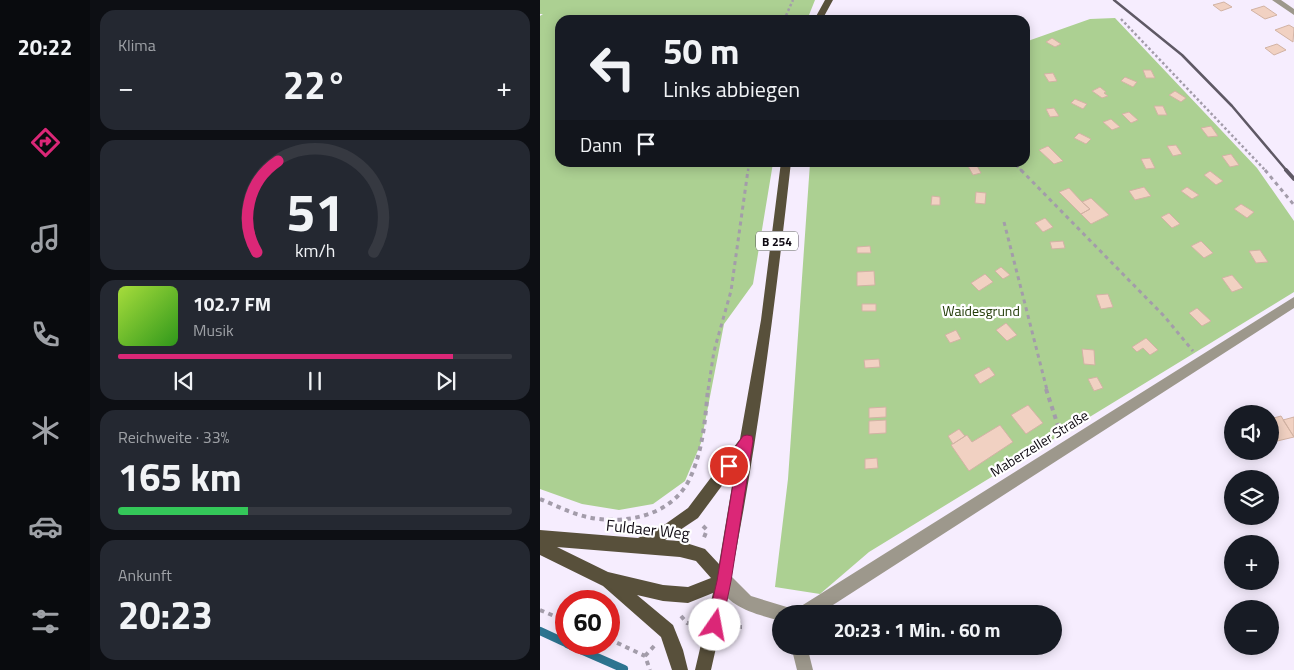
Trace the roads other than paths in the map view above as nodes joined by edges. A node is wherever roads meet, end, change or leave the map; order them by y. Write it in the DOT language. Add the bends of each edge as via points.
graph roads {
  1 [pos="829,0"];
  2 [pos="1276,0"];
  3 [pos="1294,13"];
  4 [pos="821,15"];
  5 [pos="785,167"];
  6 [pos="1294,302"];
  7 [pos="747,441"];
  8 [pos="540,538"];
  9 [pos="540,546"];
  10 [pos="638,546"];
  11 [pos="607,580"];
  12 [pos="724,581"];
  13 [pos="818,605"];
  14 [pos="772,611"];
  15 [pos="801,655"];
  16 [pos="680,670"];
  17 [pos="703,670"];
  18 [pos="805,670"];
  1 -- 4 [label="main road"];
  2 -- 3 [label="street"];
  5 -- 7 [label="main road, B 254" via="767,320"];
  6 -- 13 [label="street, Maberzeller Straße"];
  7 -- 10 [label="main road" via="692,513 669,530"];
  7 -- 12 [label="main road, B 254"];
  8 -- 10 [label="main road, Fuldaer Weg"];
  9 -- 11 [label="main road"];
  10 -- 12 [label="main road, Fuldaer Weg" via="700,554"];
  11 -- 12 [label="main road" via="688,595"];
  11 -- 16 [label="main road" via="667,631"];
  12 -- 14 [label="street" via="746,603"];
  12 -- 17 [label="main road, B 254"];
  15 -- 18 [label="street"];
}
